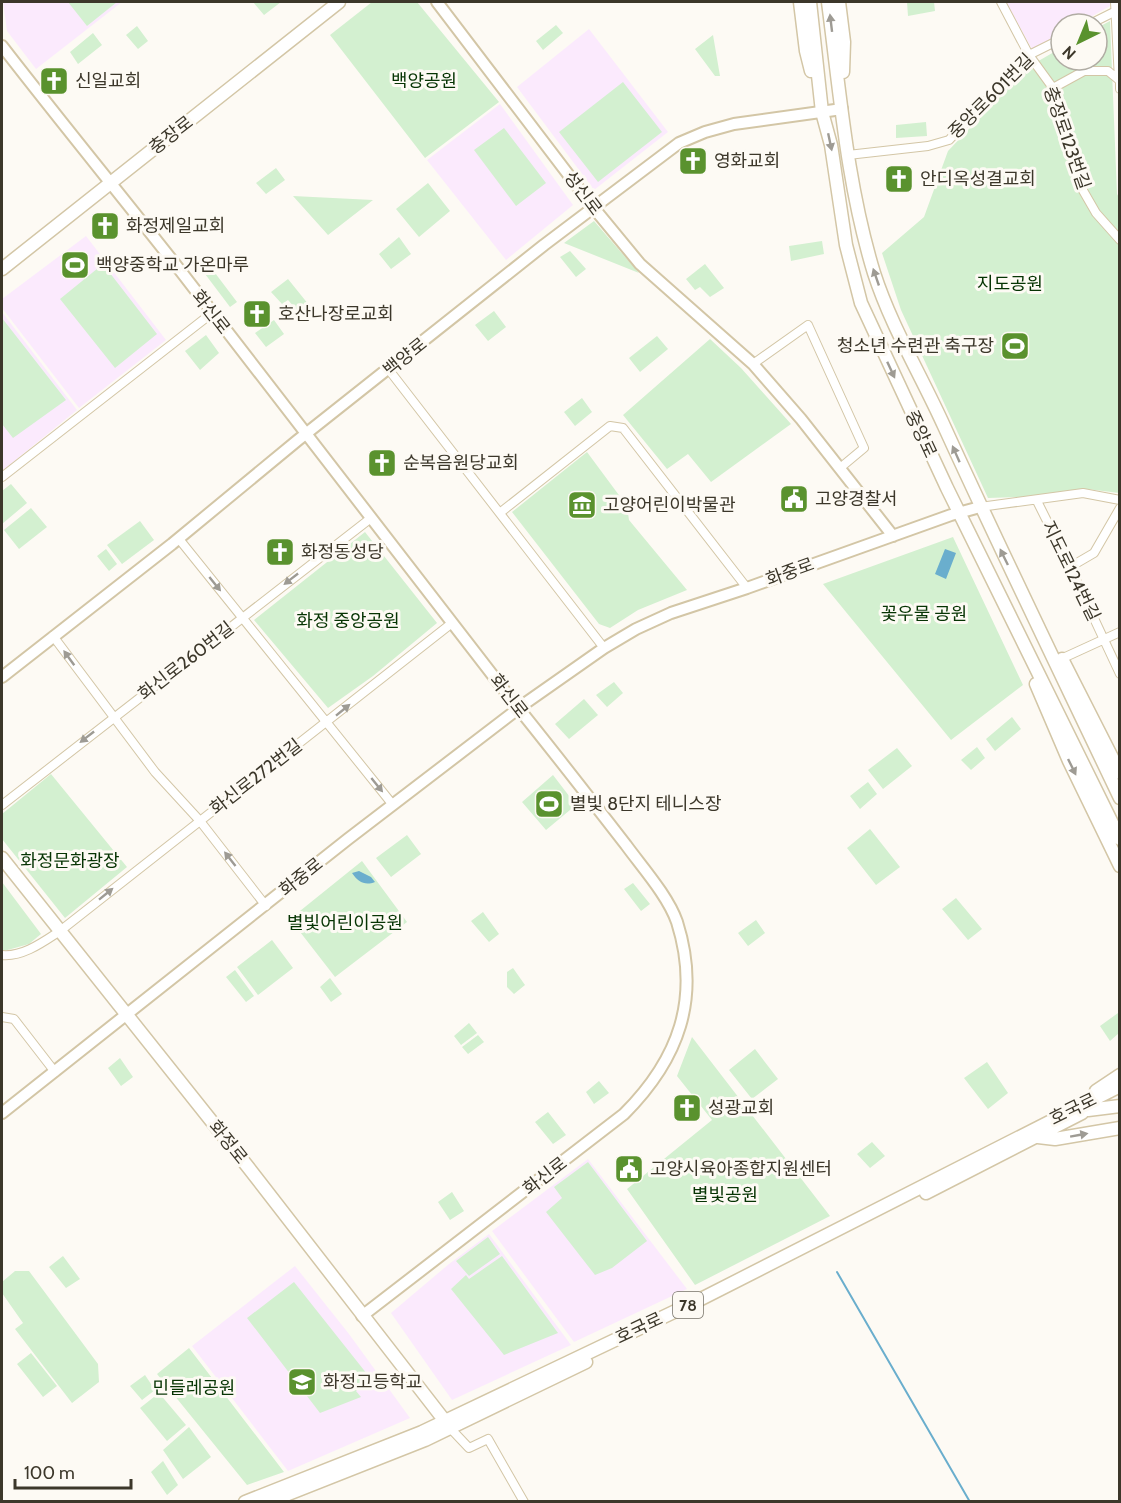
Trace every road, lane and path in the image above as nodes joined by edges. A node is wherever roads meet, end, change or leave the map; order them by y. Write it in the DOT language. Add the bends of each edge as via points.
graph roads {
  1 [pos="339,2"];
  2 [pos="437,2"];
  3 [pos="800,2"];
  4 [pos="810,2"];
  5 [pos="828,2"];
  6 [pos="839,2"];
  7 [pos="1001,2"];
  8 [pos="1115,2"];
  9 [pos="1116,11"];
  10 [pos="1109,14"];
  11 [pos="1049,45"];
  12 [pos="2,46"];
  13 [pos="1029,55"];
  14 [pos="1119,80"];
  15 [pos="1053,88"];
  16 [pos="1119,90"];
  17 [pos="842,109"];
  18 [pos="822,112"];
  19 [pos="848,155"];
  20 [pos="111,183"];
  21 [pos="594,207"];
  22 [pos="1119,240"];
  23 [pos="2,269"];
  24 [pos="212,313"];
  25 [pos="753,364"];
  26 [pos="389,370"];
  27 [pos="306,434"];
  28 [pos="840,468"];
  29 [pos="2,477"];
  30 [pos="1119,500"];
  31 [pos="1037,501"];
  32 [pos="981,507"];
  33 [pos="1119,508"];
  34 [pos="501,512"];
  35 [pos="960,513"];
  36 [pos="370,518"];
  37 [pos="893,536"];
  38 [pos="179,538"];
  39 [pos="1070,567"];
  40 [pos="747,588"];
  41 [pos="1000,597"];
  42 [pos="1028,607"];
  43 [pos="242,618"];
  44 [pos="452,623"];
  45 [pos="1119,632"];
  46 [pos="53,636"];
  47 [pos="1104,639"];
  48 [pos="604,648"];
  49 [pos="1061,659"];
  50 [pos="1119,674"];
  51 [pos="2,676"];
  52 [pos="519,708"];
  53 [pos="112,717"];
  54 [pos="327,723"];
  55 [pos="1119,773"];
  56 [pos="1119,798"];
  57 [pos="2,805"];
  58 [pos="393,805"];
  59 [pos="200,821"];
  60 [pos="1119,839"];
  61 [pos="2,858"];
  62 [pos="1119,866"];
  63 [pos="266,906"];
  64 [pos="60,931"];
  65 [pos="2,955"];
  66 [pos="126,1015"];
  67 [pos="2,1017"];
  68 [pos="55,1072"];
  69 [pos="1119,1075"];
  70 [pos="1119,1086"];
  71 [pos="1119,1094"];
  72 [pos="1119,1106"];
  73 [pos="1088,1110"];
  74 [pos="1066,1112"];
  75 [pos="2,1113"];
  76 [pos="1119,1128"];
  77 [pos="1038,1137"];
  78 [pos="362,1316"];
  79 [pos="447,1425"];
  80 [pos="245,1502"];
  81 [pos="268,1502"];
  82 [pos="524,1502"];
  1 -- 20 [label="main road, 충장로"];
  2 -- 21 [label="main road, 성신로"];
  3 -- 18 [label="main road" via="806,51"];
  4 -- 18 [label="main road, 중앙로"];
  17 -- 5 [label="main road, 중앙로, one-way"];
  6 -- 17 [label="main road" via="844,42"];
  7 -- 13 [label="street, 충장로123번길"];
  8 -- 9 [label="street"];
  9 -- 10 [label="street"];
  9 -- 14 [label="street"];
  11 -- 13 [label="street, 중앙로601번길"];
  12 -- 20 [label="main road, 화신로"];
  13 -- 15 [label="street, 충장로123번길"];
  13 -- 19 [label="street, 중앙로601번길" via="949,140"];
  14 -- 15 [label="street" via="1108,71 1084,71"];
  14 -- 16 [label="street"];
  15 -- 22 [label="street, 충장로123번길" via="1077,180 1096,213"];
  17 -- 18 [label="main road, 백양로"];
  17 -- 19 [label="main road, 중앙로"];
  18 -- 21 [label="main road, 백양로" via="705,132 679,143"];
  18 -- 35 [label="main road, 중앙로, one-way" via="846,245 861,303"];
  32 -- 19 [label="main road, 중앙로, one-way" via="875,276"];
  20 -- 23 [label="main road, 충장로"];
  20 -- 24 [label="main road, 화신로"];
  21 -- 25 [label="main road, 성신로" via="640,264"];
  21 -- 26 [label="main road, 백양로"];
  24 -- 27 [label="main road, 화신로"];
  24 -- 29 [label="street"];
  25 -- 28 [label="main road, 성신로"];
  25 -- 28 [label="street" via="808,325 864,448"];
  26 -- 27 [label="main road, 백양로"];
  26 -- 34 [label="street"];
  27 -- 36 [label="main road, 화신로"];
  27 -- 38 [label="main road, 백양로"];
  28 -- 37 [label="main road, 성신로"];
  30 -- 31 [label="street" via="1083,493"];
  31 -- 32 [label="street"];
  31 -- 39 [label="street, 지도로124번길"];
  32 -- 35 [label="main road, 화중로"];
  42 -- 32 [label="main road, 중앙로, one-way"];
  33 -- 39 [label="street" via="1094,553"];
  34 -- 40 [label="street" via="610,426 623,428"];
  34 -- 48 [label="street"];
  35 -- 37 [label="main road, 화중로"];
  35 -- 41 [label="main road, 중앙로"];
  36 -- 43 [label="street, 화신로260번길, one-way"];
  36 -- 44 [label="main road, 화신로"];
  37 -- 40 [label="main road, 화중로"];
  38 -- 43 [label="street, one-way"];
  38 -- 46 [label="main road, 백양로"];
  39 -- 47 [label="street, 지도로124번길"];
  40 -- 48 [label="main road, 화중로" via="671,613"];
  41 -- 60 [label="main road, 중앙로"];
  41 -- 62 [label="main road, one-way" via="1064,751"];
  42 -- 49 [label="main road"];
  42 -- 56 [label="main road, 중앙로"];
  43 -- 53 [label="street, 화신로260번길"];
  43 -- 54 [label="street"];
  44 -- 52 [label="main road, 화신로"];
  54 -- 44 [label="street, 화신로272번길, one-way"];
  45 -- 47 [label="street"];
  46 -- 51 [label="main road, 백양로"];
  53 -- 46 [label="street, one-way"];
  47 -- 49 [label="street"];
  47 -- 50 [label="street, 지도로124번길"];
  48 -- 52 [label="main road, 화중로"];
  49 -- 55 [label="main road"];
  52 -- 58 [label="main road, 화중로"];
  52 -- 78 [label="main road, 화신로" via="641,865 676,918 687,991 682,1020 654,1082 624,1114"];
  53 -- 57 [label="street, 화신로260번길, one-way"];
  53 -- 59 [label="street"];
  54 -- 58 [label="street, one-way"];
  54 -- 59 [label="street, 화신로272번길"];
  58 -- 63 [label="main road, 화중로"];
  63 -- 59 [label="street, one-way"];
  64 -- 59 [label="street, 화신로272번길, one-way"];
  61 -- 64 [label="main road, 화정로"];
  63 -- 66 [label="main road, 화중로"];
  64 -- 65 [label="street, 화신로272번길" via="31,949"];
  64 -- 66 [label="main road, 화정로"];
  66 -- 68 [label="main road, 화중로"];
  66 -- 78 [label="main road, 화정로"];
  67 -- 68 [label="street" via="14,1019"];
  68 -- 75 [label="main road, 화중로"];
  69 -- 74 [label="main road"];
  70 -- 74 [label="main road, 호국로 / 78"];
  71 -- 73 [label="main road, 호국로"];
  72 -- 73 [label="main road, 호국로 / 78"];
  73 -- 77 [label="main road, 호국로 / 78"];
  74 -- 79 [label="main road, 호국로 / 78"];
  77 -- 76 [label="main road, one-way" via="1055,1139"];
  77 -- 79 [label="main road, 호국로 / 78" via="705,1304"];
  78 -- 79 [label="main road, 화정로"];
  79 -- 80 [label="main road, 호국로 / 78" via="422,1431"];
  79 -- 81 [label="main road, 호국로 / 78"];
  79 -- 82 [label="street" via="469,1448 488,1439"];
}
